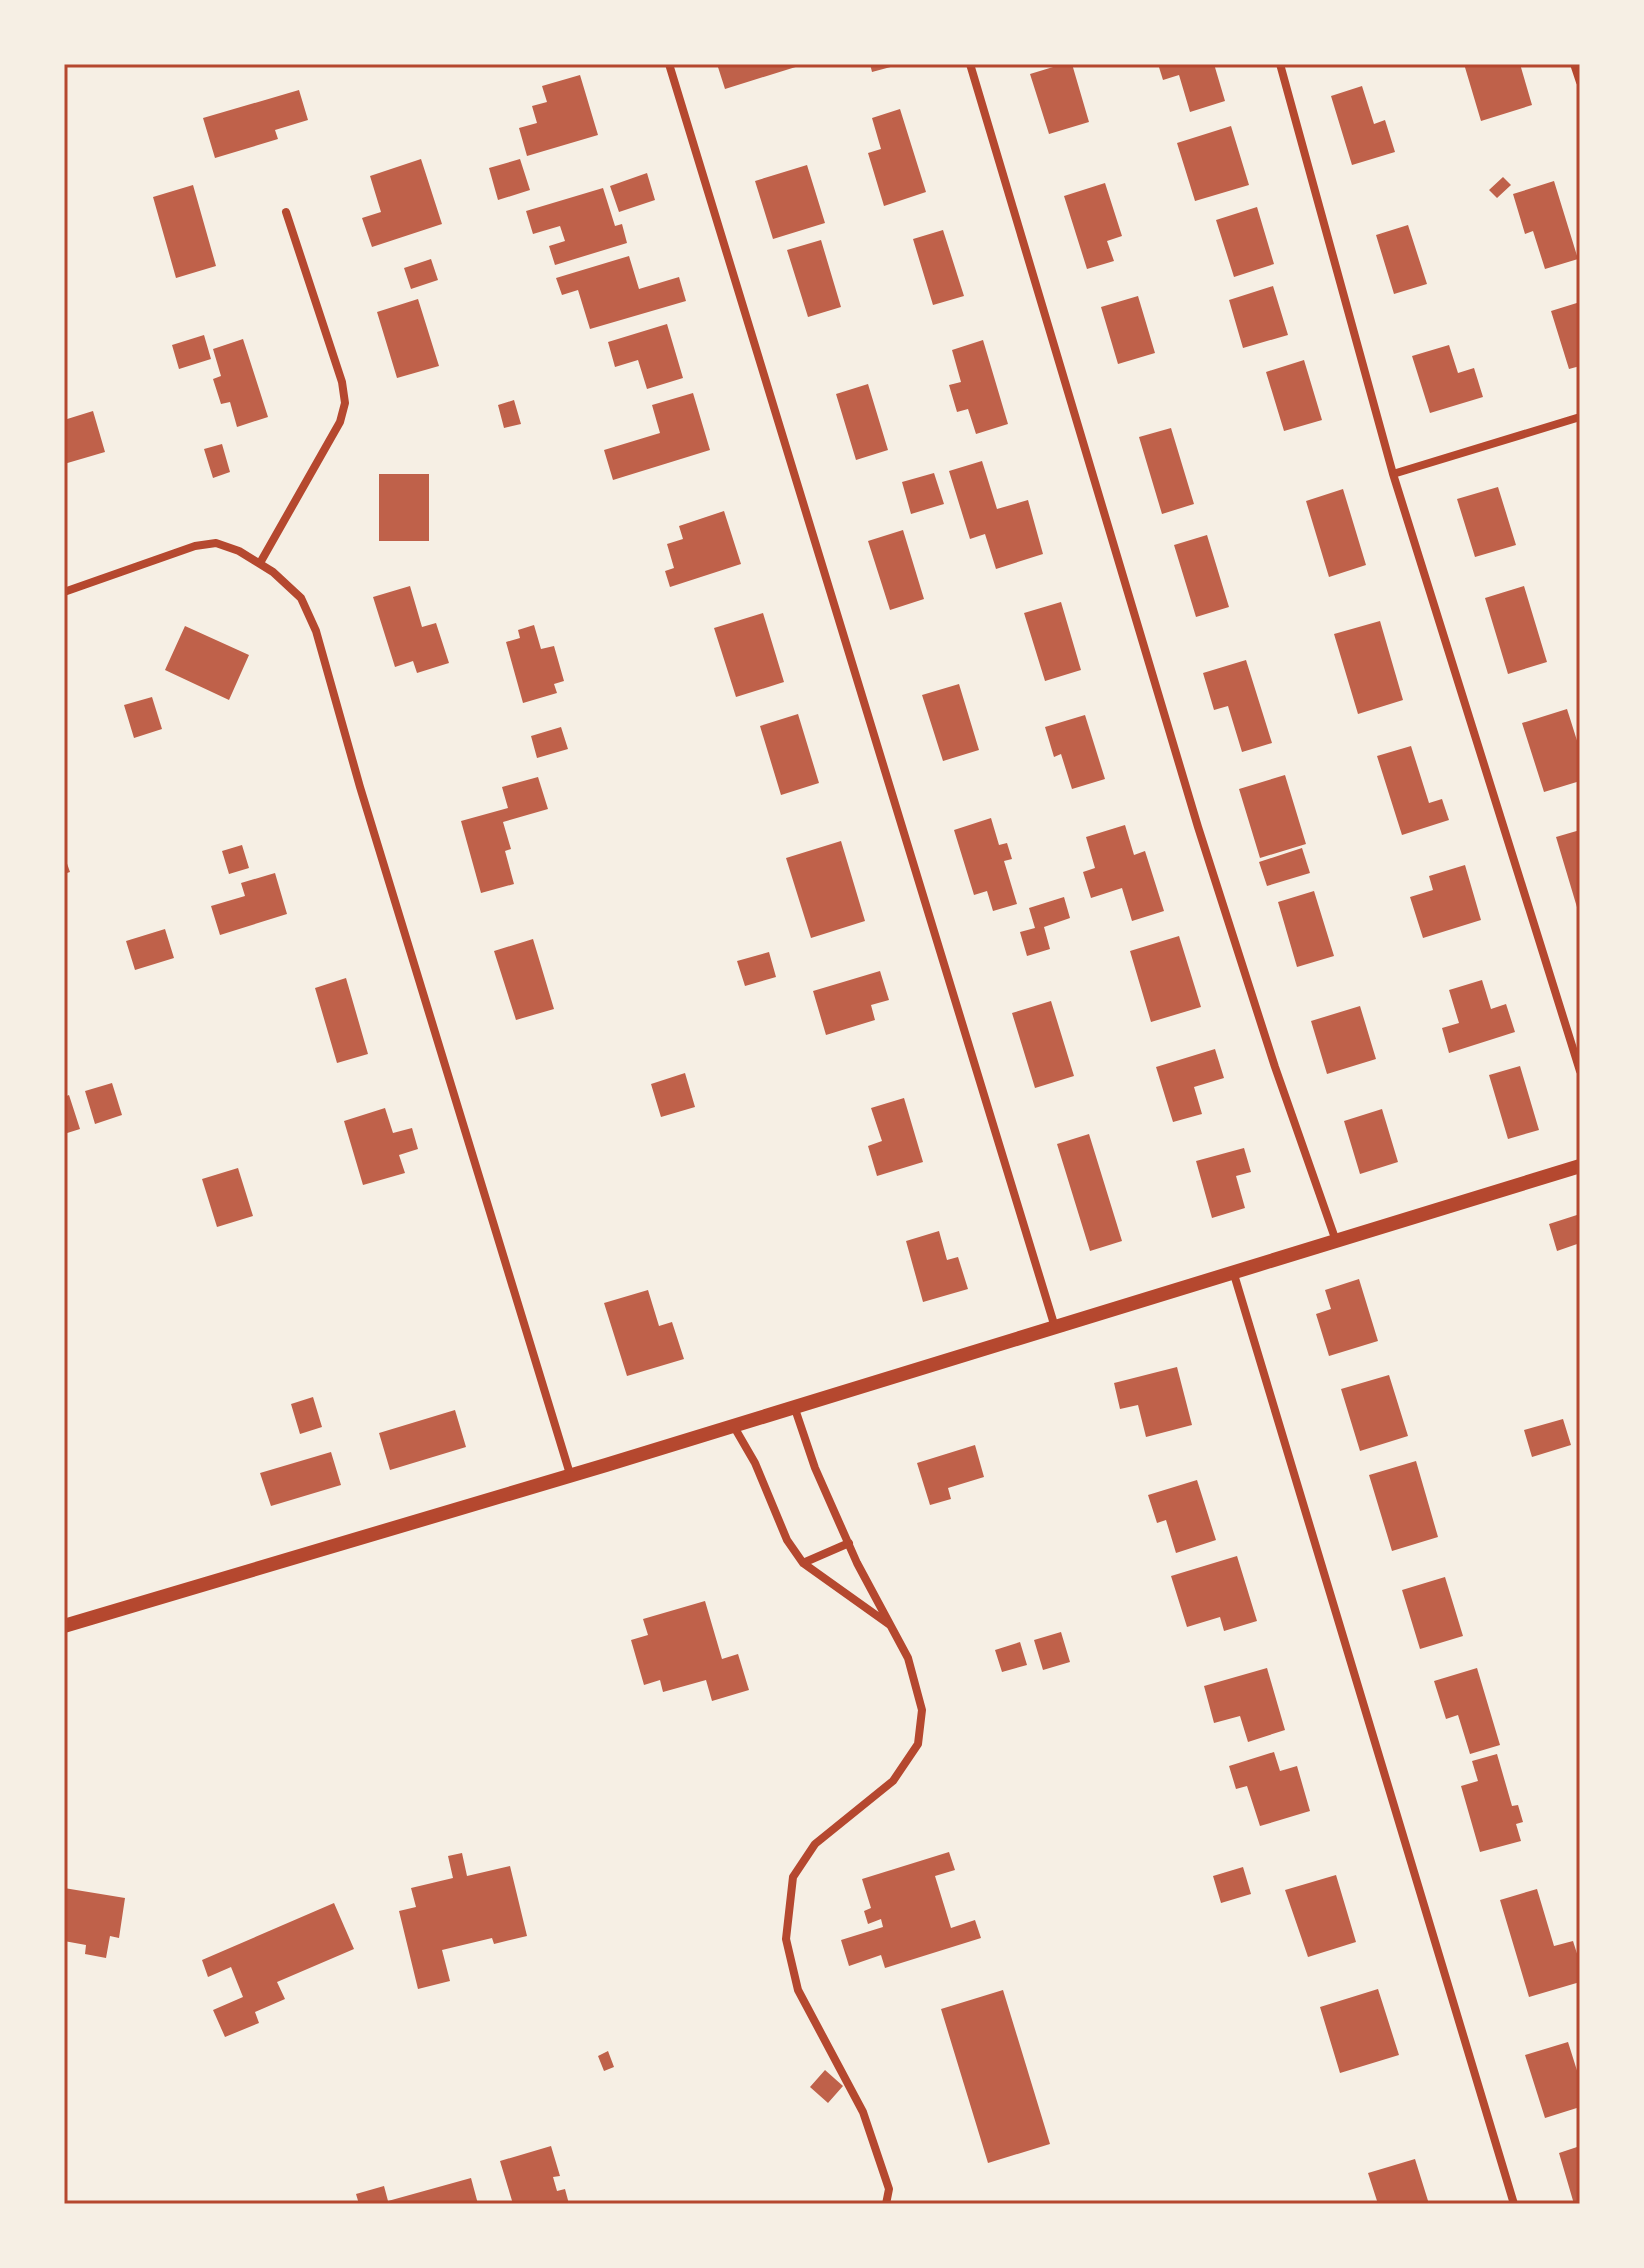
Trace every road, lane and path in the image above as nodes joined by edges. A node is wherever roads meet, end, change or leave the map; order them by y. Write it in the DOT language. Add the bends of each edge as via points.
graph roads {
  1 [pos="669,64"];
  2 [pos="970,64"];
  3 [pos="1280,64"];
  4 [pos="1574,64"];
  5 [pos="1580,82"];
  6 [pos="286,212"];
  7 [pos="1580,417"];
  8 [pos="1393,474"];
  9 [pos="260,563"];
  10 [pos="64,592"];
  11 [pos="1580,1071"];
  12 [pos="1580,1166"];
  13 [pos="1336,1241"];
  14 [pos="1233,1271"];
  15 [pos="1054,1324"];
  16 [pos="794,1406"];
  17 [pos="733,1425"];
  18 [pos="570,1474"];
  19 [pos="849,1543"];
  20 [pos="803,1563"];
  21 [pos="64,1626"];
  22 [pos="894,1628"];
  23 [pos="886,2204"];
  24 [pos="1514,2204"];
  1 -- 15 [label="street"];
  2 -- 13 [label="street" via="1198,827"];
  3 -- 8 [label="street"];
  4 -- 5 [label="street"];
  6 -- 9 [label="street" via="327,330 345,403 340,422"];
  7 -- 8 [label="street"];
  8 -- 11 [label="street"];
  9 -- 10 [label="street" via="216,543 195,546"];
  9 -- 18 [label="street" via="301,598 316,631"];
  12 -- 13 [label="street"];
  13 -- 14 [label="street"];
  14 -- 15 [label="street"];
  14 -- 24 [label="street"];
  15 -- 16 [label="street"];
  16 -- 17 [label="street"];
  16 -- 19 [label="street"];
  17 -- 18 [label="street"];
  17 -- 20 [label="street"];
  18 -- 21 [label="street"];
  19 -- 20 [label="street"];
  19 -- 22 [label="street"];
  20 -- 22 [label="street"];
  22 -- 23 [label="street" via="922,1710 918,1744 893,1781 815,1844 793,1877 786,1939 798,1990 863,2112 889,2189"];
}
